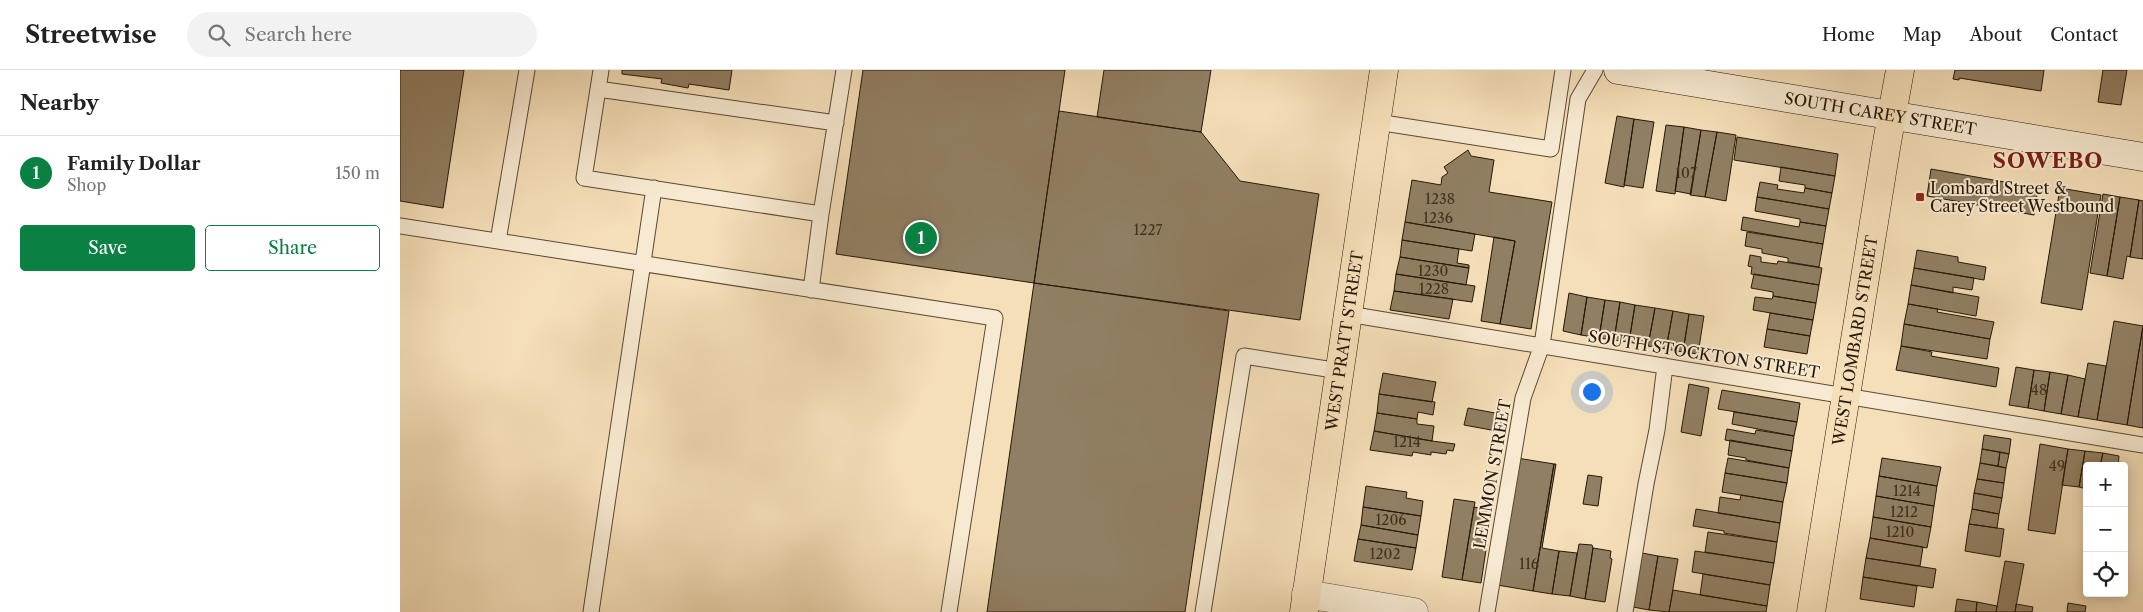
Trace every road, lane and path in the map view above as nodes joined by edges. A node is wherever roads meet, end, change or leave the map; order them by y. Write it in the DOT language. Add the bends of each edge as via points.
graph roads {
  1 [pos="527,70"];
  2 [pos="601,70"];
  3 [pos="844,70"];
  4 [pos="1384,70"];
  5 [pos="1563,70"];
  6 [pos="1595,70"];
  7 [pos="1618,70"];
  8 [pos="1900,70"];
  9 [pos="598,89"];
  10 [pos="1892,115"];
  11 [pos="1377,122"];
  12 [pos="836,123"];
  13 [pos="2143,157"];
  14 [pos="654,188"];
  15 [pos="821,214"];
  16 [pos="400,226"];
  17 [pos="498,241"];
  18 [pos="643,263"];
  19 [pos="811,290"];
  20 [pos="1348,314"];
  21 [pos="1542,345"];
  22 [pos="1665,366"];
  23 [pos="1340,371"];
  24 [pos="1846,395"];
  25 [pos="2143,445"];
  26 [pos="1305,603"];
  27 [pos="592,612"];
  28 [pos="949,612"];
  29 [pos="1203,612"];
  30 [pos="1414,612"];
  31 [pos="1487,612"];
  32 [pos="1625,612"];
  33 [pos="1811,612"];
  1 -- 17 [label="lane"];
  2 -- 9 [label="lane"];
  3 -- 12 [label="lane"];
  4 -- 11 [label="main road, WEST PRATT STREET"];
  5 -- 11 [label="lane" via="1552,149"];
  6 -- 21 [label="lane, LEMMON STREET" via="1578,99"];
  7 -- 10 [label="main road, SOUTH CAREY STREET"];
  8 -- 10 [label="main road, WEST LOMBARD STREET"];
  9 -- 12 [label="lane"];
  9 -- 14 [label="lane" via="584,178"];
  10 -- 13 [label="main road, SOUTH CAREY STREET"];
  10 -- 24 [label="main road, WEST LOMBARD STREET"];
  11 -- 20 [label="main road, WEST PRATT STREET"];
  12 -- 15 [label="lane"];
  14 -- 15 [label="lane"];
  14 -- 18 [label="lane"];
  15 -- 19 [label="lane"];
  16 -- 17 [label="lane"];
  17 -- 18 [label="lane"];
  18 -- 19 [label="lane"];
  18 -- 27 [label="lane"];
  19 -- 28 [label="lane" via="995,318"];
  20 -- 21 [label="lane, SOUTH STOCKTON STREET"];
  20 -- 23 [label="main road, WEST PRATT STREET"];
  21 -- 22 [label="lane, SOUTH STOCKTON STREET"];
  21 -- 31 [label="lane, LEMMON STREET" via="1523,398"];
  22 -- 24 [label="lane, SOUTH STOCKTON STREET"];
  22 -- 32 [label="lane"];
  23 -- 26 [label="main road, WEST PRATT STREET"];
  23 -- 29 [label="lane" via="1244,356"];
  24 -- 25 [label="lane, SOUTH STOCKTON STREET"];
  24 -- 33 [label="main road, WEST LOMBARD STREET"];
  26 -- 30 [label="main road"];
}
